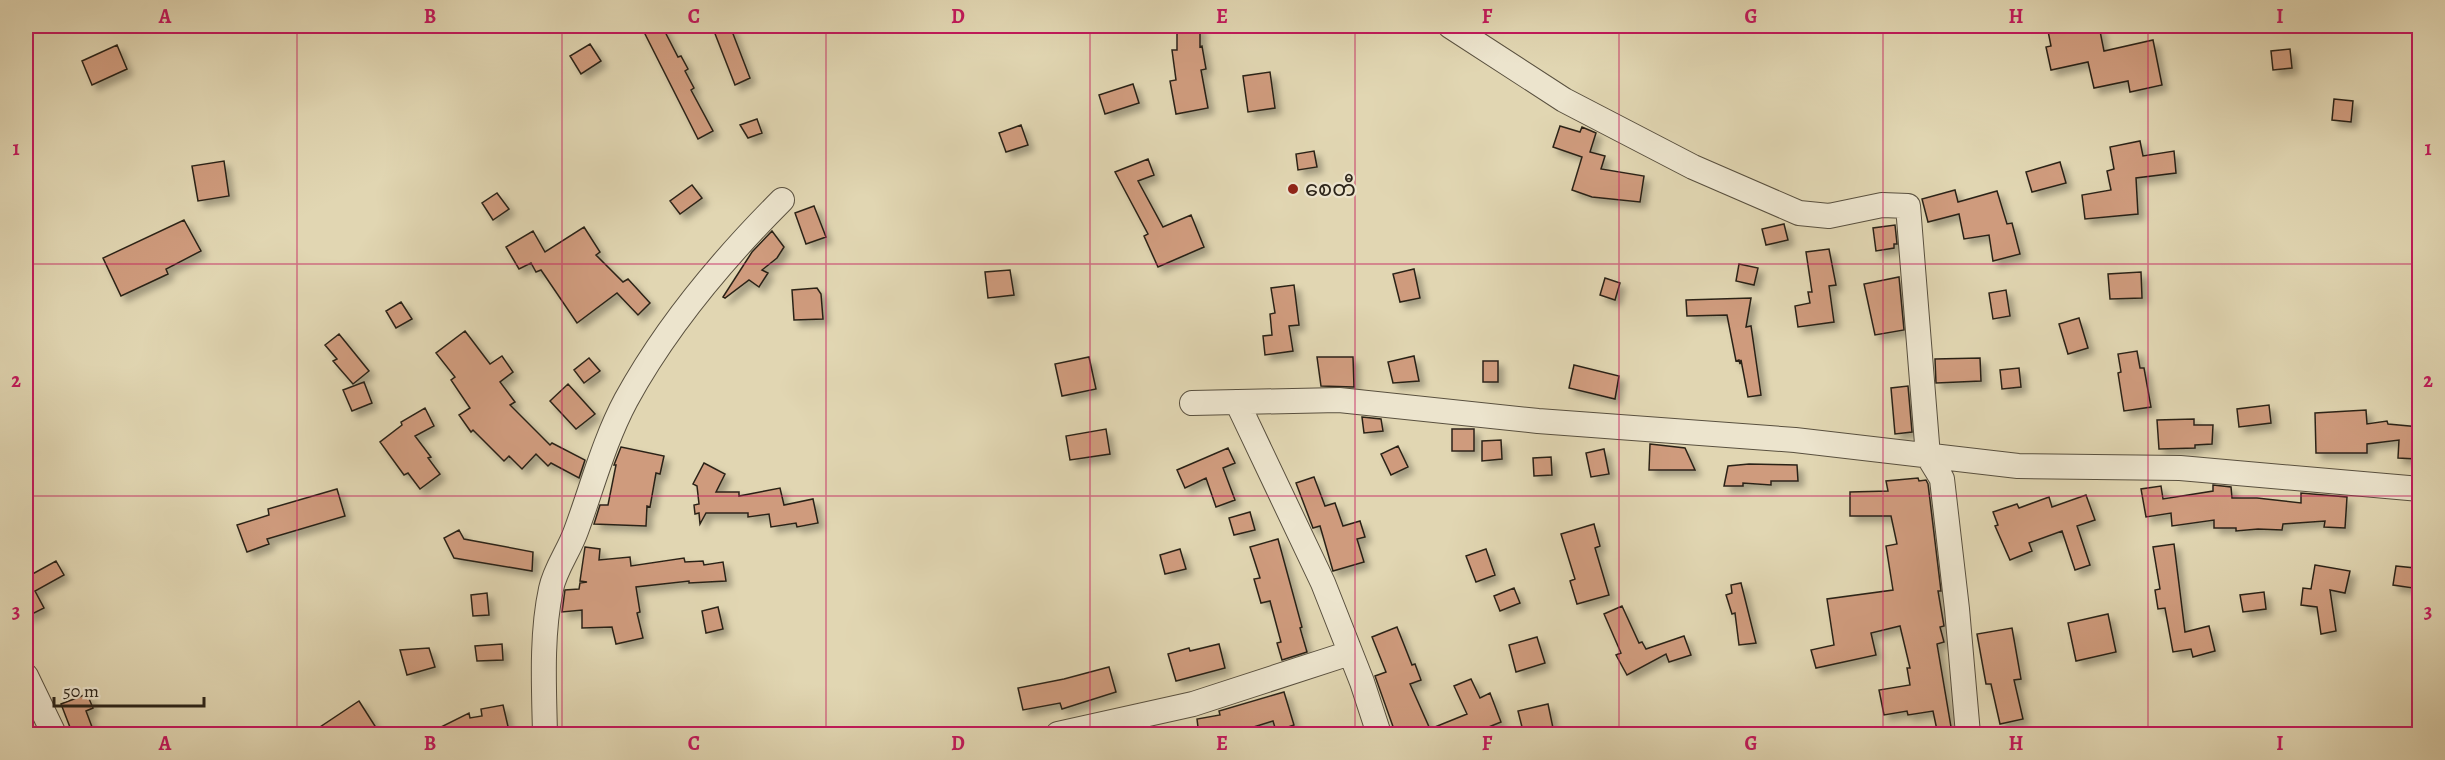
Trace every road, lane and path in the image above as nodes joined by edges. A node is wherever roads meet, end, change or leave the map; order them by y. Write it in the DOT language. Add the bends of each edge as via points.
graph roads {
  1 [pos="1450,26"];
  2 [pos="782,200"];
  3 [pos="1237,402"];
  4 [pos="1192,403"];
  5 [pos="1928,456"];
  6 [pos="2420,489"];
  7 [pos="1350,653"];
  8 [pos="26,676"];
  9 [pos="54,735"];
  10 [pos="545,735"];
  11 [pos="1058,735"];
  12 [pos="1379,735"];
  13 [pos="1968,735"];
  1 -- 5 [label="street" via="1564,100 1693,167 1799,213 1829,216 1882,205 1908,206"];
  2 -- 10 [label="street" via="737,245 680,315 622,410 551,587 546,627"];
  3 -- 4 [label="street"];
  3 -- 5 [label="street" via="1339,400 1538,421 1795,440"];
  3 -- 7 [label="street" via="1323,583"];
  5 -- 6 [label="street" via="2018,466 2180,468"];
  5 -- 13 [label="street" via="1942,479"];
  7 -- 11 [label="street" via="1193,704"];
  7 -- 12 [label="street"];
  8 -- 9 [label="street"];
}
